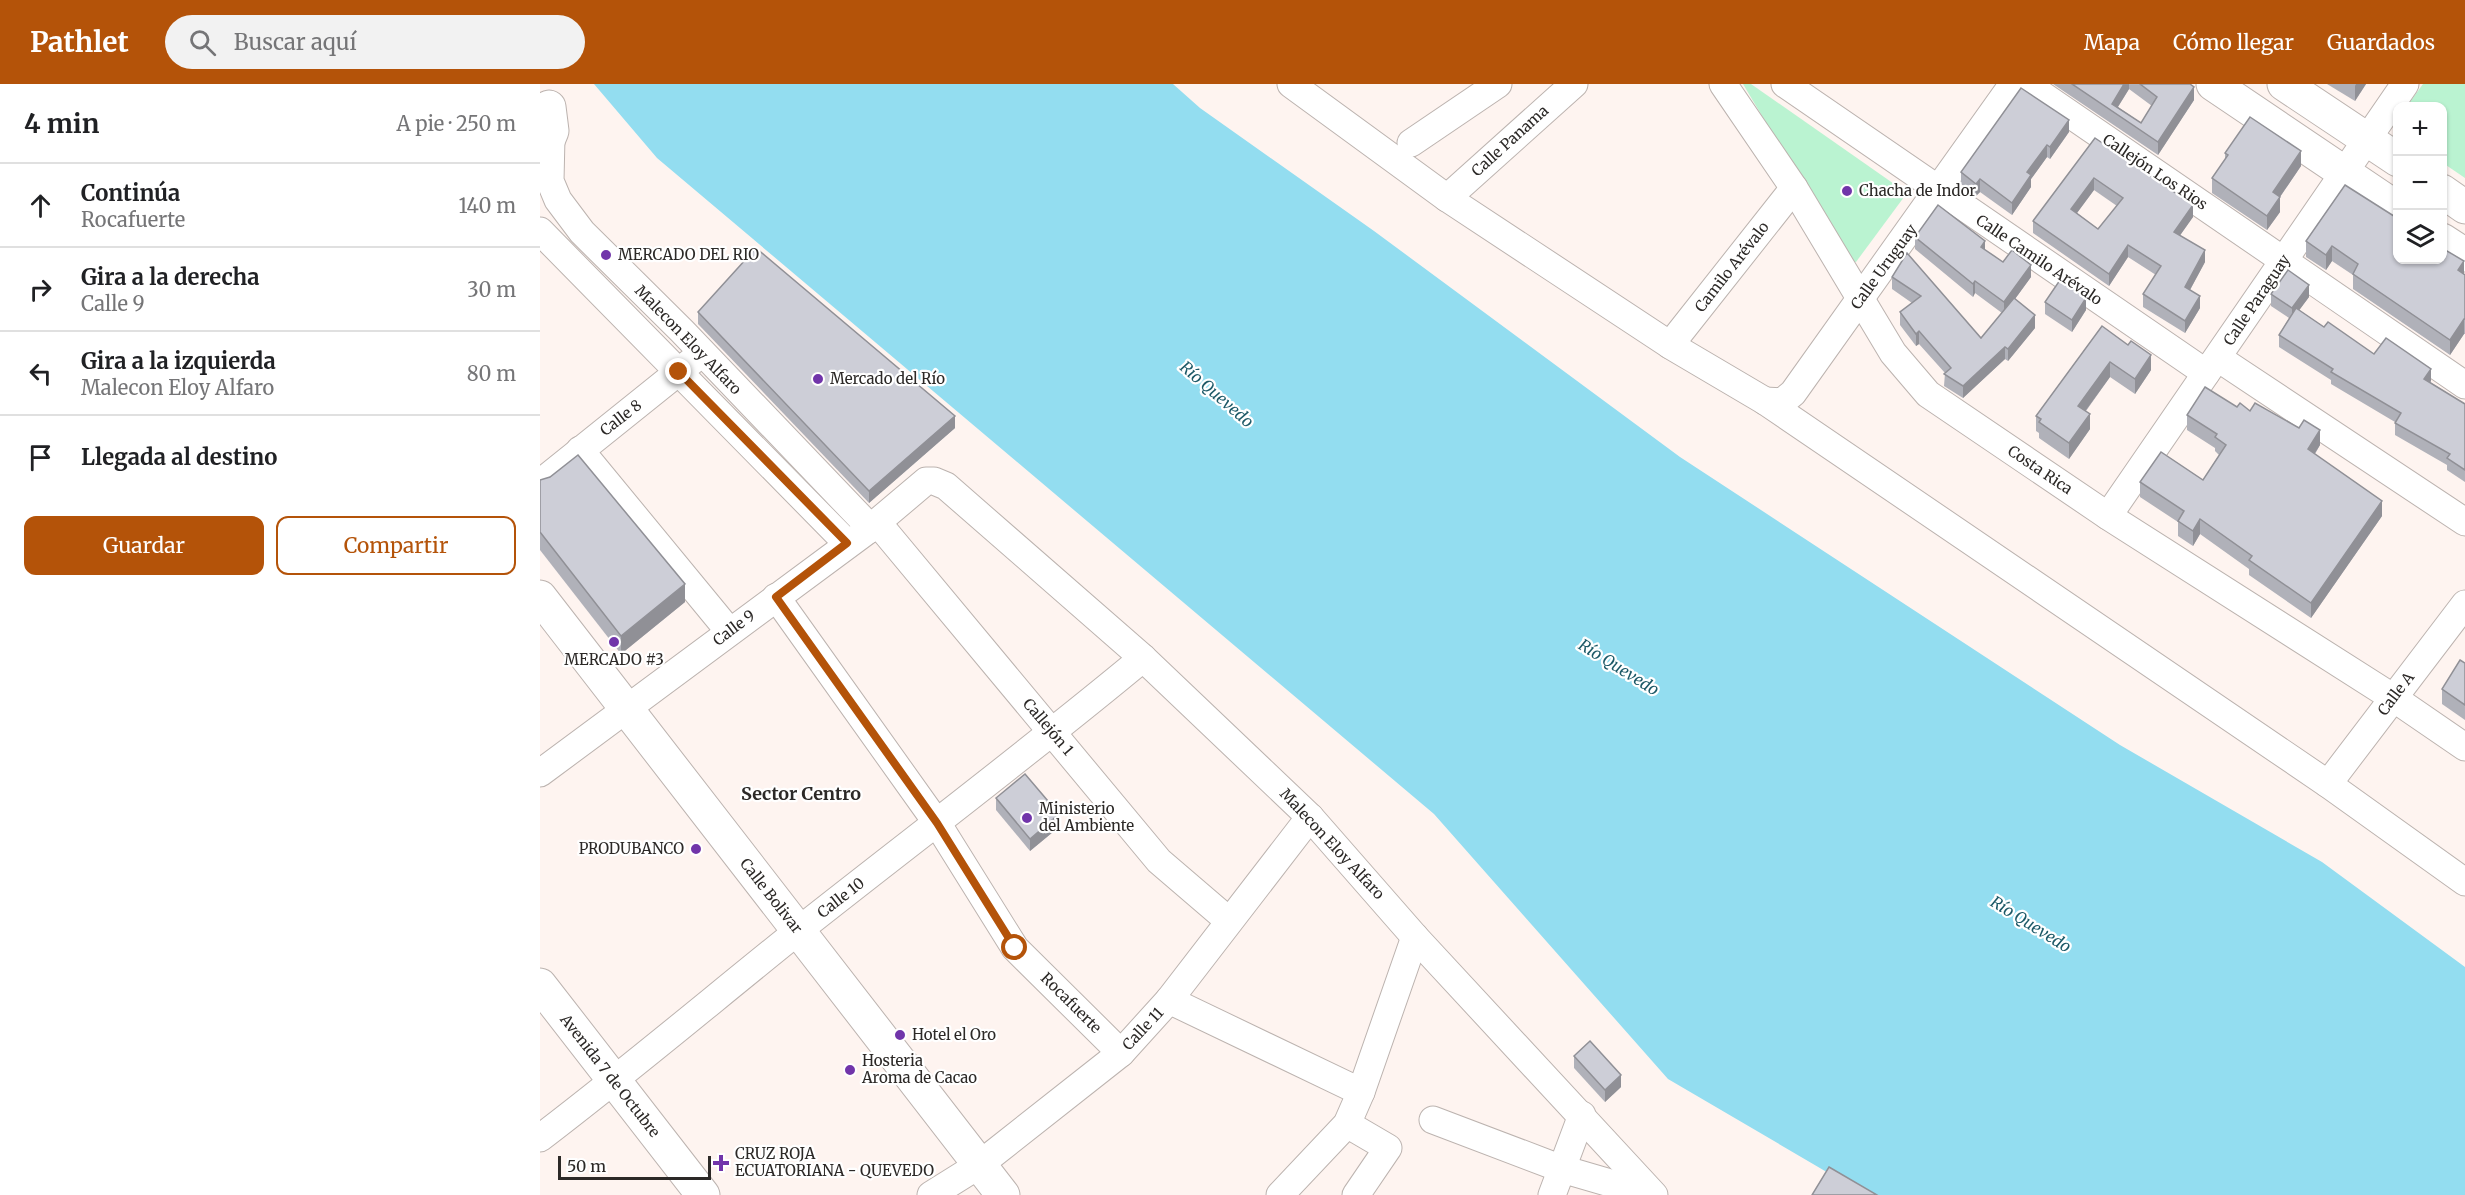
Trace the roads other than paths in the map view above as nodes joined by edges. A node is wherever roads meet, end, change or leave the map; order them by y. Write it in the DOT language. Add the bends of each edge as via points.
graph roads {
  1 [pos="1291,84"];
  2 [pos="1498,84"];
  3 [pos="1574,84"];
  4 [pos="1723,84"];
  5 [pos="1785,84"];
  6 [pos="2013,84"];
  7 [pos="2026,84"];
  8 [pos="2213,84"];
  9 [pos="2284,84"];
  10 [pos="2405,84"];
  11 [pos="550,115"];
  12 [pos="2368,139"];
  13 [pos="1411,142"];
  14 [pos="2393,157"];
  15 [pos="2344,172"];
  16 [pos="1794,188"];
  17 [pos="1939,192"];
  18 [pos="2447,194"];
  19 [pos="1447,198"];
  20 [pos="2393,206"];
  21 [pos="2465,207"];
  22 [pos="570,217"];
  23 [pos="545,236"];
  24 [pos="2447,243"];
  25 [pos="2465,255"];
  26 [pos="2284,260"];
  27 [pos="1860,300"];
  28 [pos="1670,345"];
  29 [pos="701,353"];
  30 [pos="2212,366"];
  31 [pos="679,372"];
  32 [pos="2465,385"];
  33 [pos="1765,401"];
  34 [pos="580,450"];
  35 [pos="926,481"];
  36 [pos="540,483"];
  37 [pos="2108,516"];
  38 [pos="2465,522"];
  39 [pos="864,532"];
  40 [pos="540,597"];
  41 [pos="776,597"];
  42 [pos="2465,604"];
  43 [pos="729,631"];
  44 [pos="1143,658"];
  45 [pos="2392,697"];
  46 [pos="627,710"];
  47 [pos="1053,734"];
  48 [pos="2465,747"];
  49 [pos="540,772"];
  50 [pos="2328,784"];
  51 [pos="1310,817"];
  52 [pos="937,823"];
  53 [pos="2465,882"];
  54 [pos="1229,921"];
  55 [pos="798,931"];
  56 [pos="1415,937"];
  57 [pos="540,985"];
  58 [pos="1170,1000"];
  59 [pos="1121,1053"];
  60 [pos="615,1082"];
  61 [pos="1360,1092"];
  62 [pos="1582,1115"];
  63 [pos="1433,1119"];
  64 [pos="1347,1124"];
  65 [pos="540,1138"];
  66 [pos="979,1165"];
  67 [pos="1562,1169"];
  68 [pos="703,1195"];
  69 [pos="932,1195"];
  70 [pos="1003,1195"];
  71 [pos="1280,1195"];
  72 [pos="1356,1195"];
  73 [pos="1552,1195"];
  74 [pos="1652,1195"];
  1 -- 19 [label="street"];
  2 -- 13 [label="street"];
  3 -- 19 [label="street, Calle Panama"];
  4 -- 16 [label="street, Costa Rica"];
  5 -- 17 [label="street, Calle Camilo Arévalo"];
  6 -- 17 [label="street, Calle Uruguay"];
  7 -- 26 [label="street, Callejón Los Rios"];
  8 -- 15 [label="main road"];
  9 -- 12 [label="main road"];
  10 -- 12 [label="street, Calle Paraguay"];
  11 -- 22 [label="street, Malecon Eloy Alfaro" via="550,181"];
  12 -- 14 [label="main road"];
  12 -- 15 [label="street, Calle Paraguay"];
  15 -- 20 [label="main road"];
  15 -- 26 [label="street, Calle Paraguay"];
  16 -- 27 [label="street, Costa Rica"];
  16 -- 28 [label="street, Camilo Arévalo"];
  17 -- 27 [label="street, Calle Uruguay"];
  17 -- 30 [label="street, Calle Camilo Arévalo"];
  18 -- 21 [label="main road"];
  19 -- 28 [label="street"];
  22 -- 23 [label="street"];
  22 -- 29 [label="street, Malecon Eloy Alfaro"];
  23 -- 31 [label="street, Malecon Eloy Alfaro"];
  24 -- 25 [label="main road"];
  26 -- 30 [label="street, Calle Paraguay"];
  26 -- 32 [label="street, Callejón Los Rios"];
  27 -- 33 [label="street, Calle Uruguay" via="1790,397 1778,403"];
  27 -- 37 [label="street, Costa Rica" via="1893,353 1928,394"];
  28 -- 33 [label="street"];
  29 -- 31 [label="street, Calle 8"];
  29 -- 39 [label="street, Malecon Eloy Alfaro" via="861,519"];
  30 -- 37 [label="street, Calle Paraguay"];
  30 -- 38 [label="street, Calle Camilo Arévalo"];
  31 -- 34 [label="street, Calle 8"];
  31 -- 39 [label="street, Malecon Eloy Alfaro"];
  33 -- 50 [label="street"];
  34 -- 36 [label="street, Calle 8"];
  34 -- 43 [label="street"];
  35 -- 39 [label="street, Calle 9"];
  35 -- 44 [label="street, Malecon Eloy Alfaro" via="946,486"];
  37 -- 45 [label="street, Costa Rica"];
  39 -- 41 [label="street, Calle 9"];
  39 -- 47 [label="street, Callejón 1"];
  40 -- 46 [label="main road, Calle Bolivar"];
  41 -- 43 [label="street, Calle 9"];
  41 -- 52 [label="street, Rocafuerte"];
  42 -- 45 [label="street, Calle A"];
  43 -- 46 [label="street, Calle 9"];
  44 -- 47 [label="street, Calle 10"];
  44 -- 51 [label="street, Malecon Eloy Alfaro"];
  45 -- 48 [label="street, Costa Rica"];
  45 -- 50 [label="street, Calle A"];
  46 -- 49 [label="street, Calle 9"];
  46 -- 55 [label="main road, Calle Bolivar"];
  47 -- 52 [label="street, Calle 10"];
  47 -- 54 [label="street, Callejón 1" via="1159,861"];
  50 -- 53 [label="street"];
  51 -- 54 [label="street, Calle 11"];
  51 -- 56 [label="street, Malecon Eloy Alfaro"];
  52 -- 55 [label="street, Calle 10"];
  52 -- 59 [label="street, Rocafuerte" via="1015,948"];
  54 -- 58 [label="street, Calle 11"];
  55 -- 60 [label="street, Calle 10"];
  55 -- 66 [label="main road, Calle Bolivar"];
  56 -- 61 [label="street"];
  56 -- 62 [label="street, Malecon Eloy Alfaro"];
  57 -- 60 [label="main road, Avenida 7 de Octubre"];
  58 -- 59 [label="street, Calle 11"];
  58 -- 61 [label="street"];
  59 -- 66 [label="street, Calle 11"];
  60 -- 65 [label="street, Calle 10"];
  60 -- 68 [label="main road, Avenida 7 de Octubre"];
  61 -- 64 [label="street"];
  62 -- 67 [label="street"];
  62 -- 74 [label="street, Malecon Eloy Alfaro"];
  63 -- 67 [label="street"];
  64 -- 71 [label="street"];
  64 -- 72 [label="street" via="1388,1148"];
  66 -- 69 [label="street, Calle 11"];
  66 -- 70 [label="main road, Calle Bolivar"];
  67 -- 73 [label="street"];
  67 -- 74 [label="street"];
}
